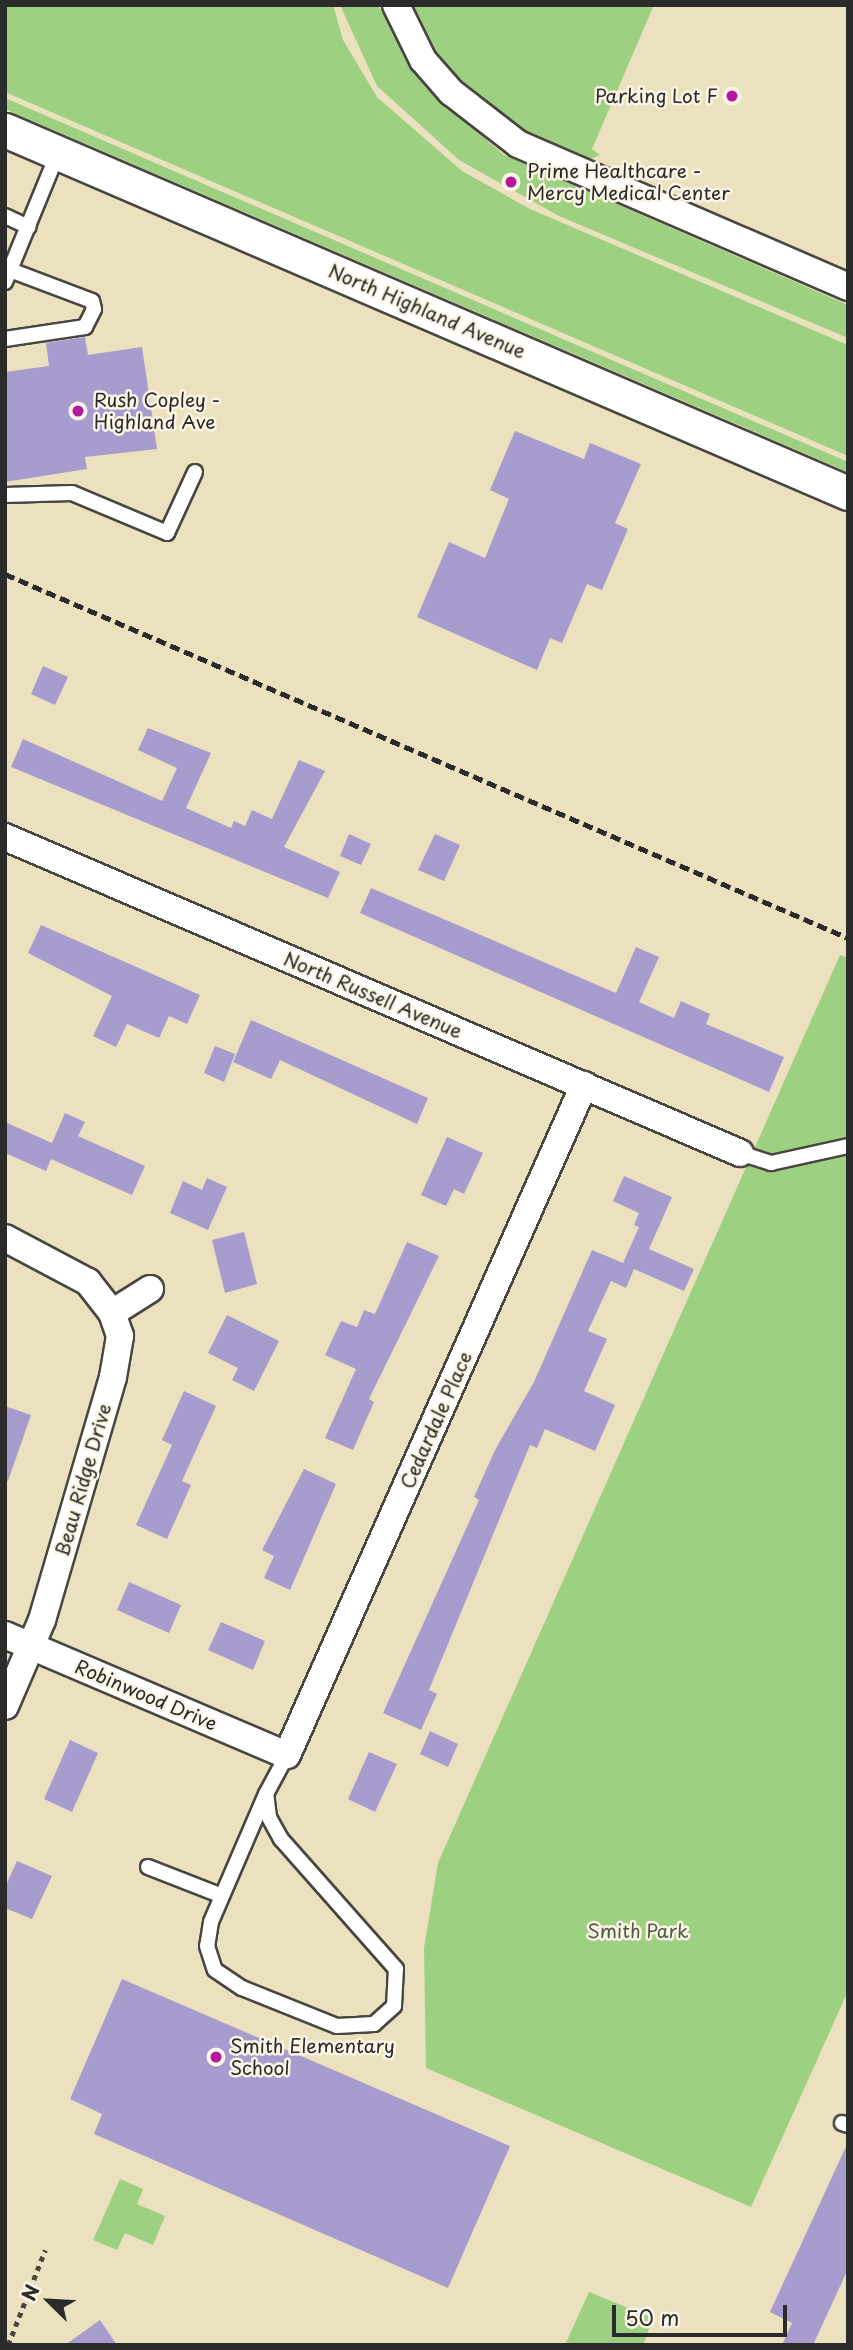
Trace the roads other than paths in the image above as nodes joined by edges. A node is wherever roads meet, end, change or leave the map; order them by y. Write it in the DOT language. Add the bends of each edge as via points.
graph roads {
  1 [pos="396,5"];
  2 [pos="5,130"];
  3 [pos="58,153"];
  4 [pos="5,216"];
  5 [pos="29,227"];
  6 [pos="8,276"];
  7 [pos="848,287"];
  8 [pos="5,339"];
  9 [pos="195,472"];
  10 [pos="848,493"];
  11 [pos="5,495"];
  12 [pos="5,837"];
  13 [pos="584,1085"];
  14 [pos="848,1146"];
  15 [pos="740,1153"];
  16 [pos="5,1238"];
  17 [pos="150,1289"];
  18 [pos="112,1313"];
  19 [pos="5,1635"];
  20 [pos="30,1645"];
  21 [pos="5,1706"];
  22 [pos="287,1755"];
  23 [pos="266,1794"];
  24 [pos="148,1867"];
  25 [pos="220,1895"];
  1 -- 7 [label="street" via="423,60 452,92 518,144"];
  2 -- 3 [label="street, North Highland Avenue"];
  3 -- 5 [label="lane"];
  3 -- 10 [label="street, North Highland Avenue"];
  4 -- 5 [label="lane"];
  5 -- 6 [label="lane"];
  6 -- 8 [label="lane" via="92,301 94,309 85,327"];
  9 -- 11 [label="lane" via="167,533 72,493"];
  12 -- 13 [label="street, North Russell Avenue"];
  13 -- 15 [label="street, North Russell Avenue"];
  13 -- 22 [label="street, Cedardale Place"];
  14 -- 15 [label="lane" via="771,1163"];
  16 -- 18 [label="street, Beau Ridge Drive" via="88,1282"];
  17 -- 18 [label="street"];
  18 -- 20 [label="street, Beau Ridge Drive" via="120,1336 113,1377"];
  19 -- 20 [label="street, Robinwood Drive"];
  20 -- 21 [label="street, Beau Ridge Drive"];
  20 -- 22 [label="street, Robinwood Drive"];
  22 -- 23 [label="lane"];
  23 -- 25 [label="lane"];
  23 -- 25 [label="lane" via="281,1839 388,1955 398,1978 394,2006 374,2024 348,2029 242,1988 215,1970 206,1946"];
  24 -- 25 [label="lane"];
}
